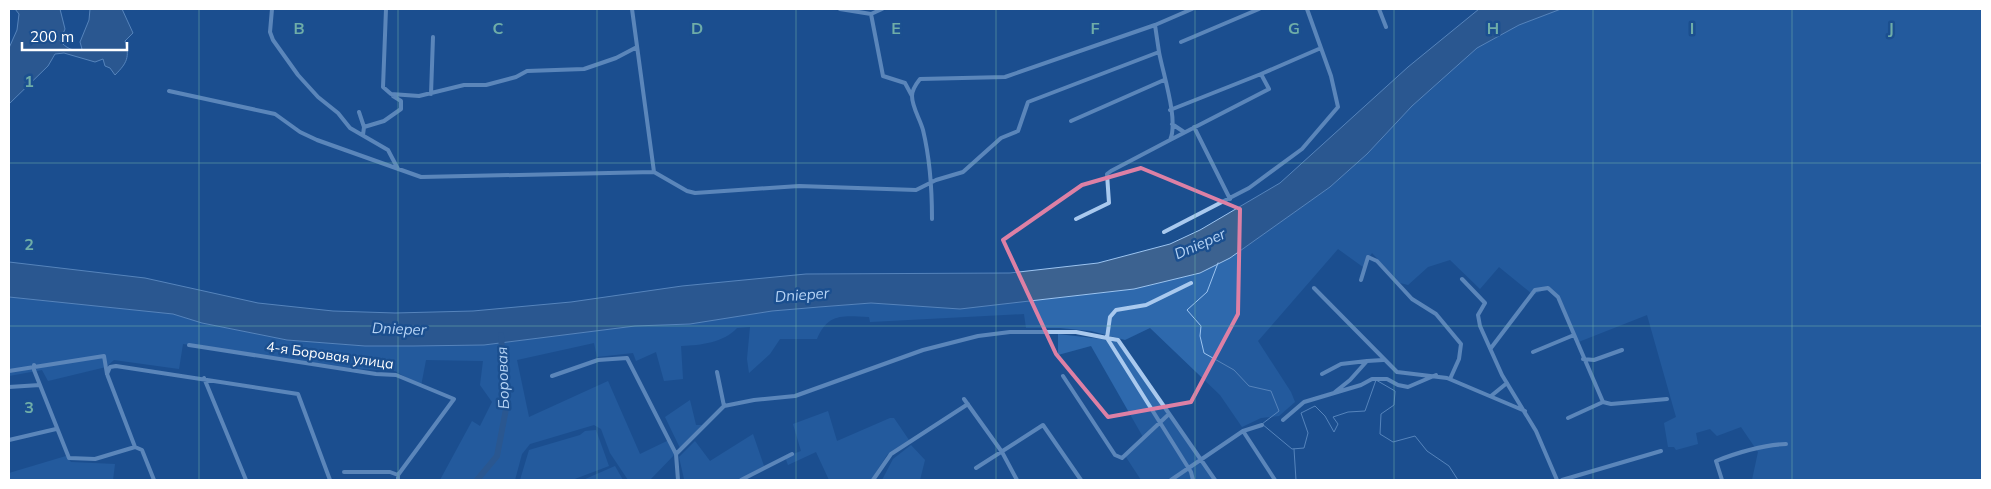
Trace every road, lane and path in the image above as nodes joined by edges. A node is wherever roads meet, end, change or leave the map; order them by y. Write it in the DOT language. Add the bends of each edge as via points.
graph roads {
  1 [pos="272,9"];
  2 [pos="386,9"];
  3 [pos="632,9"];
  4 [pos="840,9"];
  5 [pos="882,9"];
  6 [pos="1192,9"];
  7 [pos="1259,9"];
  8 [pos="1307,9"];
  9 [pos="1379,9"];
  10 [pos="871,14"];
  11 [pos="1155,25"];
  12 [pos="1386,27"];
  13 [pos="433,36"];
  14 [pos="1181,42"];
  15 [pos="637,47"];
  16 [pos="1321,48"];
  17 [pos="1159,52"];
  18 [pos="1262,74"];
  19 [pos="1164,80"];
  20 [pos="169,91"];
  21 [pos="391,94"];
  22 [pos="431,94"];
  23 [pos="912,96"];
  24 [pos="1170,110"];
  25 [pos="358,112"];
  26 [pos="1071,121"];
  27 [pos="1172,124"];
  28 [pos="364,127"];
  29 [pos="1194,127"];
  30 [pos="1184,132"];
  31 [pos="363,135"];
  32 [pos="1170,140"];
  33 [pos="398,168"];
  34 [pos="654,172"];
  35 [pos="932,182"];
  36 [pos="1230,199"];
  37 [pos="932,219"];
  38 [pos="1076,219"];
  39 [pos="1164,232"];
  40 [pos="1462,279"];
  41 [pos="1361,280"];
  42 [pos="1191,283"];
  43 [pos="1314,288"];
  44 [pos="1574,336"];
  45 [pos="1107,338"];
  46 [pos="189,345"];
  47 [pos="1492,348"];
  48 [pos="1622,350"];
  49 [pos="1533,352"];
  50 [pos="1583,359"];
  51 [pos="1383,360"];
  52 [pos="1367,361"];
  53 [pos="34,365"];
  54 [pos="9,371"];
  55 [pos="717,372"];
  56 [pos="107,374"];
  57 [pos="1322,374"];
  58 [pos="1436,375"];
  59 [pos="552,376"];
  60 [pos="1063,376"];
  61 [pos="204,378"];
  62 [pos="1450,379"];
  63 [pos="1507,383"];
  64 [pos="40,385"];
  65 [pos="9,387"];
  66 [pos="1326,396"];
  67 [pos="1491,396"];
  68 [pos="964,398"];
  69 [pos="1667,399"];
  70 [pos="1603,402"];
  71 [pos="968,404"];
  72 [pos="724,406"];
  73 [pos="1525,411"];
  74 [pos="1169,414"];
  75 [pos="1568,418"];
  76 [pos="1283,420"];
  77 [pos="1160,422"];
  78 [pos="1262,426"];
  79 [pos="56,429"];
  80 [pos="1243,431"];
  81 [pos="9,440"];
  82 [pos="1786,444"];
  83 [pos="135,447"];
  84 [pos="1661,451"];
  85 [pos="1002,452"];
  86 [pos="676,454"];
  87 [pos="792,454"];
  88 [pos="1201,461"];
  89 [pos="976,468"];
  90 [pos="1188,468"];
  91 [pos="344,472"];
  92 [pos="398,475"];
  93 [pos="154,480"];
  94 [pos="246,480"];
  95 [pos="330,480"];
  96 [pos="398,480"];
  97 [pos="678,480"];
  98 [pos="741,480"];
  99 [pos="873,480"];
  100 [pos="1016,480"];
  101 [pos="1081,480"];
  102 [pos="1171,480"];
  103 [pos="1193,480"];
  104 [pos="1215,480"];
  105 [pos="1275,480"];
  106 [pos="1557,480"];
  107 [pos="1562,480"];
  108 [pos="1722,480"];
  1 -- 31 [label="street" via="270,32 298,75 350,128"];
  2 -- 21 [label="street" via="383,86"];
  3 -- 15 [label="street"];
  4 -- 10 [label="street"];
  5 -- 10 [label="street"];
  6 -- 11 [label="street"];
  7 -- 14 [label="street"];
  8 -- 16 [label="street"];
  9 -- 12 [label="street"];
  10 -- 23 [label="street" via="883,76 905,84"];
  11 -- 17 [label="street"];
  11 -- 23 [label="street" via="1005,77 920,80"];
  13 -- 22 [label="street"];
  15 -- 22 [label="street" via="584,69 527,71 486,85 464,85"];
  15 -- 34 [label="street"];
  16 -- 18 [label="street"];
  16 -- 36 [label="street" via="1338,107 1302,149"];
  17 -- 19 [label="street"];
  17 -- 35 [label="street" via="1028,102 1018,131 1001,138 963,172"];
  18 -- 24 [label="street"];
  18 -- 29 [label="street" via="1269,89"];
  19 -- 24 [label="street"];
  19 -- 26 [label="street"];
  20 -- 33 [label="street" via="276,114 300,132 318,140"];
  21 -- 22 [label="street"];
  21 -- 28 [label="street" via="401,101 401,109 384,121"];
  23 -- 35 [label="street" via="923,129"];
  24 -- 27 [label="street"];
  25 -- 28 [label="street"];
  27 -- 30 [label="street"];
  27 -- 32 [label="street"];
  28 -- 31 [label="street"];
  29 -- 30 [label="street"];
  29 -- 36 [label="street"];
  30 -- 32 [label="street"];
  31 -- 33 [label="street" via="388,150"];
  32 -- 38 [label="street" via="1111,170 1106,180 1109,202"];
  33 -- 34 [label="street" via="421,177 458,178"];
  34 -- 35 [label="street" via="695,193 799,186 916,190"];
  35 -- 37 [label="street"];
  36 -- 39 [label="street"];
  40 -- 47 [label="street" via="1485,303 1478,319"];
  41 -- 62 [label="street" via="1368,257 1377,260 1412,299 1436,314 1447,326 1461,344 1459,359"];
  42 -- 45 [label="street" via="1146,305 1116,310 1110,317"];
  43 -- 51 [label="street"];
  44 -- 47 [label="street" via="1558,297 1551,289 1542,287 1535,290"];
  44 -- 49 [label="street"];
  44 -- 50 [label="street"];
  45 -- 72 [label="street" via="1076,332 1041,331 978,336 924,350 795,396"];
  45 -- 74 [label="street" via="1118,340"];
  45 -- 77 [label="street"];
  46 -- 92 [label="street, 4-я Боровая улица" via="396,375 454,398"];
  47 -- 63 [label="street" via="1493,357"];
  48 -- 50 [label="street" via="1594,360"];
  50 -- 70 [label="street"];
  51 -- 52 [label="street"];
  51 -- 58 [label="street" via="1397,372"];
  52 -- 57 [label="street" via="1341,364"];
  52 -- 66 [label="street" via="1341,388"];
  53 -- 54 [label="street"];
  53 -- 56 [label="street" via="104,356"];
  53 -- 64 [label="street"];
  55 -- 72 [label="street"];
  56 -- 61 [label="street" via="110,367 116,366"];
  56 -- 83 [label="street"];
  58 -- 62 [label="street"];
  58 -- 66 [label="street" via="1408,387 1387,379 1372,379"];
  59 -- 86 [label="street" via="598,360 627,358"];
  60 -- 77 [label="street" via="1115,454 1122,458"];
  61 -- 94 [label="street"];
  61 -- 95 [label="street" via="298,394"];
  62 -- 67 [label="street"];
  63 -- 67 [label="street"];
  63 -- 73 [label="street"];
  64 -- 65 [label="street"];
  64 -- 79 [label="street"];
  66 -- 76 [label="street" via="1304,402"];
  67 -- 73 [label="street"];
  68 -- 71 [label="street"];
  69 -- 70 [label="street"];
  70 -- 75 [label="street"];
  71 -- 85 [label="street"];
  71 -- 99 [label="street" via="891,454"];
  72 -- 86 [label="street"];
  73 -- 106 [label="street"];
  74 -- 77 [label="street"];
  74 -- 88 [label="street"];
  77 -- 90 [label="street"];
  78 -- 80 [label="street"];
  79 -- 81 [label="street"];
  79 -- 83 [label="street" via="69,458 95,459"];
  80 -- 88 [label="street"];
  80 -- 105 [label="street"];
  82 -- 108 [label="street" via="1769,444 1716,461"];
  83 -- 93 [label="street" via="142,450"];
  84 -- 107 [label="street"];
  85 -- 89 [label="street"];
  85 -- 100 [label="street"];
  85 -- 101 [label="street" via="1043,425"];
  86 -- 97 [label="street"];
  87 -- 98 [label="street"];
  88 -- 90 [label="street"];
  88 -- 104 [label="street"];
  90 -- 102 [label="street"];
  90 -- 103 [label="street"];
  91 -- 92 [label="street" via="390,472"];
  92 -- 96 [label="street"];
}
